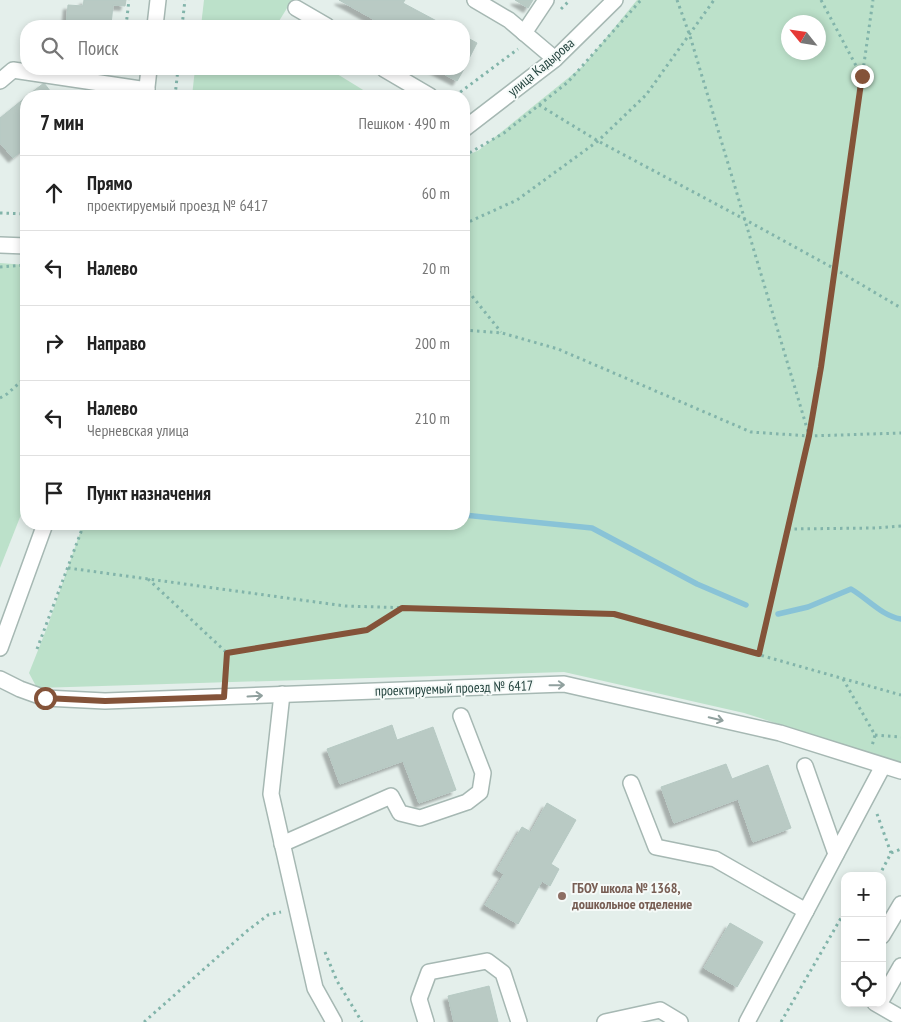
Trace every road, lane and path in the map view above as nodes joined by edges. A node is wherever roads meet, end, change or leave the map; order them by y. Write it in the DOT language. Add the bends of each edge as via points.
graph roads {
  1 [pos="129,0"];
  2 [pos="158,0"];
  3 [pos="185,0"];
  4 [pos="475,0"];
  5 [pos="570,0"];
  6 [pos="615,0"];
  7 [pos="641,0"];
  8 [pos="677,0"];
  9 [pos="714,0"];
  10 [pos="821,0"];
  11 [pos="873,0"];
  12 [pos="542,1"];
  13 [pos="296,8"];
  14 [pos="557,13"];
  15 [pos="127,20"];
  16 [pos="155,20"];
  17 [pos="183,20"];
  18 [pos="317,20"];
  19 [pos="527,36"];
  20 [pos="690,36"];
  21 [pos="555,60"];
  22 [pos="20,71"];
  23 [pos="42,75"];
  24 [pos="148,75"];
  25 [pos="177,75"];
  26 [pos="394,75"];
  27 [pos="862,76"];
  28 [pos="0,81"];
  29 [pos="129,90"];
  30 [pos="146,90"];
  31 [pos="176,90"];
  32 [pos="420,90"];
  33 [pos="461,90"];
  34 [pos="539,105"];
  35 [pos="470,122"];
  36 [pos="598,141"];
  37 [pos="470,153"];
  38 [pos="0,213"];
  39 [pos="20,214"];
  40 [pos="744,219"];
  41 [pos="470,221"];
  42 [pos="0,245"];
  43 [pos="20,246"];
  44 [pos="20,265"];
  45 [pos="0,267"];
  46 [pos="835,269"];
  47 [pos="470,293"];
  48 [pos="901,308"];
  49 [pos="470,330"];
  50 [pos="502,333"];
  51 [pos="20,382"];
  52 [pos="0,398"];
  53 [pos="901,433"];
  54 [pos="809,436"];
  55 [pos="901,526"];
  56 [pos="788,529"];
  57 [pos="43,530"];
  58 [pos="82,530"];
  59 [pos="68,568"];
  60 [pos="148,579"];
  61 [pos="402,608"];
  62 [pos="0,648"];
  63 [pos="37,649"];
  64 [pos="227,653"];
  65 [pos="759,654"];
  66 [pos="843,678"];
  67 [pos="0,679"];
  68 [pos="282,694"];
  69 [pos="901,695"];
  70 [pos="224,697"];
  71 [pos="461,716"];
  72 [pos="875,735"];
  73 [pos="901,737"];
  74 [pos="868,761"];
  75 [pos="805,766"];
  76 [pos="883,766"];
  77 [pos="901,771"];
  78 [pos="631,783"];
  79 [pos="869,793"];
  80 [pos="282,844"];
  81 [pos="901,849"];
  82 [pos="836,854"];
  83 [pos="892,854"];
  84 [pos="881,872"];
  85 [pos="901,904"];
  86 [pos="296,907"];
  87 [pos="806,911"];
  88 [pos="841,918"];
  89 [pos="886,929"];
  90 [pos="323,945"];
  91 [pos="901,966"];
  92 [pos="886,991"];
  93 [pos="885,1007"];
  94 [pos="901,1018"];
  95 [pos="144,1022"];
  96 [pos="334,1022"];
  97 [pos="362,1022"];
  98 [pos="426,1022"];
  99 [pos="518,1022"];
  100 [pos="606,1022"];
  101 [pos="680,1022"];
  102 [pos="746,1022"];
  103 [pos="781,1022"];
  1 -- 15 [label="path"];
  2 -- 16 [label="street"];
  3 -- 17 [label="path"];
  4 -- 19 [label="street" via="510,20"];
  5 -- 14 [label="path"];
  6 -- 21 [label="street, улица Кадырова"];
  7 -- 34 [label="path" via="568,82"];
  8 -- 20 [label="path"];
  9 -- 20 [label="path"];
  10 -- 27 [label="path"];
  11 -- 27 [label="path"];
  12 -- 19 [label="street"];
  13 -- 18 [label="street"];
  19 -- 21 [label="street"];
  19 -- 33 [label="path"];
  20 -- 36 [label="path" via="646,95"];
  20 -- 40 [label="path"];
  21 -- 35 [label="street, улица Кадырова"];
  22 -- 28 [label="street" via="13,70"];
  23 -- 29 [label="street"];
  24 -- 30 [label="street"];
  25 -- 31 [label="path"];
  26 -- 32 [label="street"];
  27 -- 46 [label="path"];
  34 -- 36 [label="path"];
  34 -- 37 [label="path" via="504,133"];
  36 -- 40 [label="path"];
  36 -- 41 [label="path" via="517,200"];
  38 -- 39 [label="path"];
  40 -- 46 [label="path"];
  40 -- 54 [label="path"];
  42 -- 43 [label="street"];
  44 -- 45 [label="path"];
  46 -- 48 [label="path"];
  46 -- 54 [label="path"];
  47 -- 50 [label="path"];
  49 -- 50 [label="path"];
  50 -- 54 [label="path" via="558,349 751,432"];
  51 -- 52 [label="path"];
  53 -- 54 [label="path"];
  54 -- 56 [label="path"];
  55 -- 56 [label="path"];
  56 -- 65 [label="path"];
  57 -- 62 [label="street"];
  58 -- 59 [label="path"];
  59 -- 60 [label="path"];
  59 -- 63 [label="path"];
  60 -- 61 [label="path" via="345,606"];
  60 -- 64 [label="path"];
  61 -- 64 [label="path" via="367,630"];
  61 -- 65 [label="path" via="614,614"];
  64 -- 70 [label="path"];
  65 -- 66 [label="path"];
  66 -- 69 [label="path"];
  66 -- 72 [label="path"];
  67 -- 70 [label="street, проектируемый проезд № 6417" via="32,694 57,700"];
  70 -- 68 [label="street, проектируемый проезд № 6417, one-way"];
  68 -- 74 [label="street, проектируемый проезд № 6417, one-way" via="564,684 780,733"];
  68 -- 80 [label="street" via="271,794"];
  71 -- 80 [label="street" via="483,773 480,792 474,797 420,818 400,813 391,796"];
  72 -- 73 [label="path"];
  72 -- 74 [label="path"];
  74 -- 76 [label="street, проектируемый проезд № 6417"];
  75 -- 82 [label="street"];
  76 -- 77 [label="street, проектируемый проезд № 6417"];
  76 -- 79 [label="street"];
  78 -- 87 [label="street" via="656,847 715,859"];
  79 -- 82 [label="street"];
  79 -- 83 [label="path"];
  80 -- 86 [label="street"];
  81 -- 83 [label="path"];
  82 -- 87 [label="street"];
  83 -- 84 [label="path"];
  85 -- 89 [label="street"];
  86 -- 95 [label="path" via="268,915"];
  86 -- 96 [label="street" via="315,988"];
  87 -- 102 [label="street"];
  88 -- 103 [label="path"];
  90 -- 97 [label="path" via="336,981"];
  91 -- 92 [label="street"];
  93 -- 94 [label="street"];
  98 -- 99 [label="street" via="419,999 429,972 487,961 503,973"];
  100 -- 101 [label="street" via="660,1010"];
}
